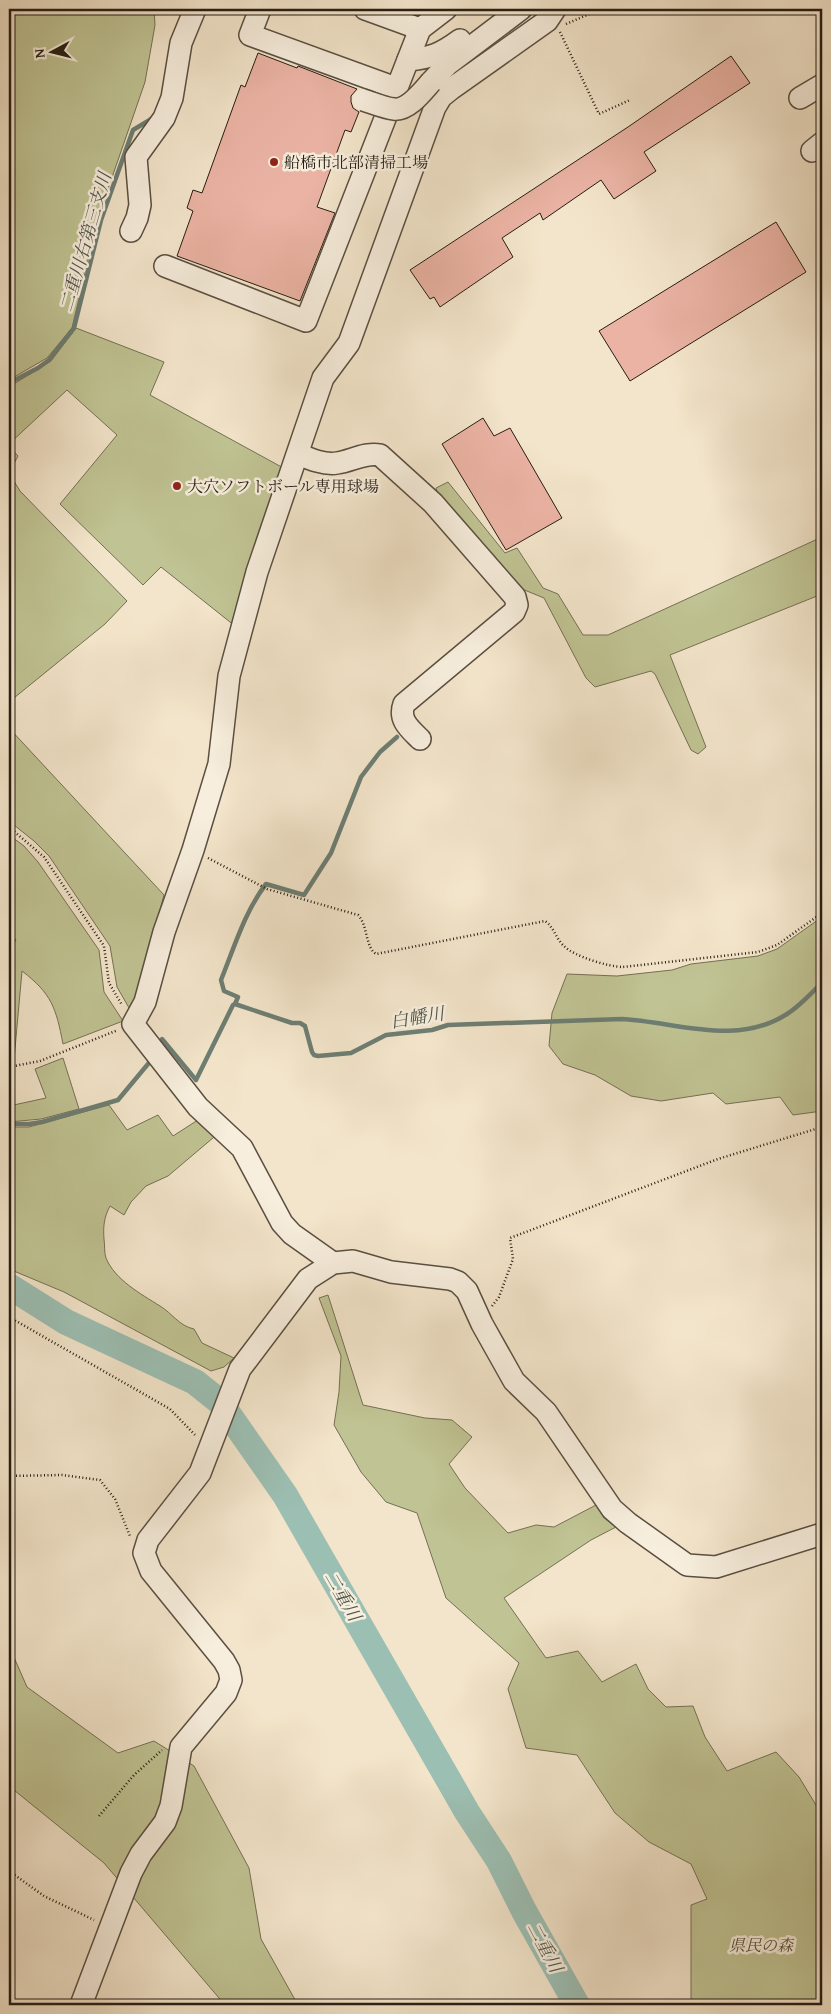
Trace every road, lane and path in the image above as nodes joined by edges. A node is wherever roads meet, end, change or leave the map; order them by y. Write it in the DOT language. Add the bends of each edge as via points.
graph roads {
  1 [pos="195,9"];
  2 [pos="260,9"];
  3 [pos="365,9"];
  4 [pos="446,9"];
  5 [pos="505,9"];
  6 [pos="520,9"];
  7 [pos="557,18"];
  8 [pos="420,29"];
  9 [pos="408,60"];
  10 [pos="822,85"];
  11 [pos="396,88"];
  12 [pos="800,98"];
  13 [pos="363,100"];
  14 [pos="630,100"];
  15 [pos="130,231"];
  16 [pos="165,266"];
  17 [pos="298,454"];
  18 [pos="420,739"];
  19 [pos="9,827"];
  20 [pos="192,850"];
  21 [pos="822,913"];
  22 [pos="133,1024"];
  23 [pos="9,1067"];
  24 [pos="822,1127"];
  25 [pos="332,1263"];
  26 [pos="478,1314"];
  27 [pos="9,1317"];
  28 [pos="210,1448"];
  29 [pos="9,1476"];
  30 [pos="822,1534"];
  31 [pos="144,1553"];
  32 [pos="182,1747"];
  33 [pos="100,1816"];
  34 [pos="9,1871"];
  35 [pos="111,1928"];
  36 [pos="81,2005"];
  1 -- 15 [label="street" via="182,43 172,98 164,118 136,157 140,205"];
  2 -- 11 [label="street" via="250,35"];
  3 -- 8 [label="street"];
  4 -- 8 [label="street"];
  5 -- 9 [label="street" via="441,53"];
  6 -- 13 [label="street, bridge" via="447,65 402,108 394,110"];
  7 -- 14 [label="path" via="599,114"];
  7 -- 17 [label="street" via="547,21 451,89 435,107 349,343 323,378"];
  8 -- 9 [label="street"];
  9 -- 11 [label="street"];
  10 -- 12 [label="street"];
  11 -- 16 [label="street" via="306,321"];
  17 -- 18 [label="street" via="334,464 370,454 380,455 434,503 515,597 517,605 514,612 404,704 404,722"];
  17 -- 20 [label="street" via="246,609 229,676 219,764"];
  19 -- 22 [label="path" via="44,857 104,946 110,983"];
  20 -- 21 [label="path" via="267,889 358,915 376,954 545,921 568,950 612,967 623,967 758,952 776,945"];
  20 -- 22 [label="street" via="164,932 145,1002"];
  22 -- 23 [label="path" via="40,1061"];
  22 -- 25 [label="street" via="198,1107 242,1148 282,1223"];
  24 -- 26 [label="path" via="718,1159 510,1238 513,1258 499,1297 492,1306"];
  25 -- 26 [label="street" via="353,1261 391,1272 450,1279 467,1291"];
  25 -- 28 [label="street" via="308,1279 240,1369"];
  26 -- 30 [label="street" via="514,1381 546,1412 612,1509 687,1565 716,1567"];
  27 -- 28 [label="path" via="170,1409"];
  28 -- 31 [label="street" via="200,1473 148,1540"];
  29 -- 31 [label="path" via="62,1475 100,1480 115,1499 131,1540"];
  31 -- 32 [label="street" via="151,1571 229,1670 226,1693"];
  32 -- 33 [label="path" via="167,1746 134,1774"];
  32 -- 35 [label="street" via="171,1806 131,1873"];
  34 -- 35 [label="path" via="44,1896"];
  35 -- 36 [label="street"];
}
